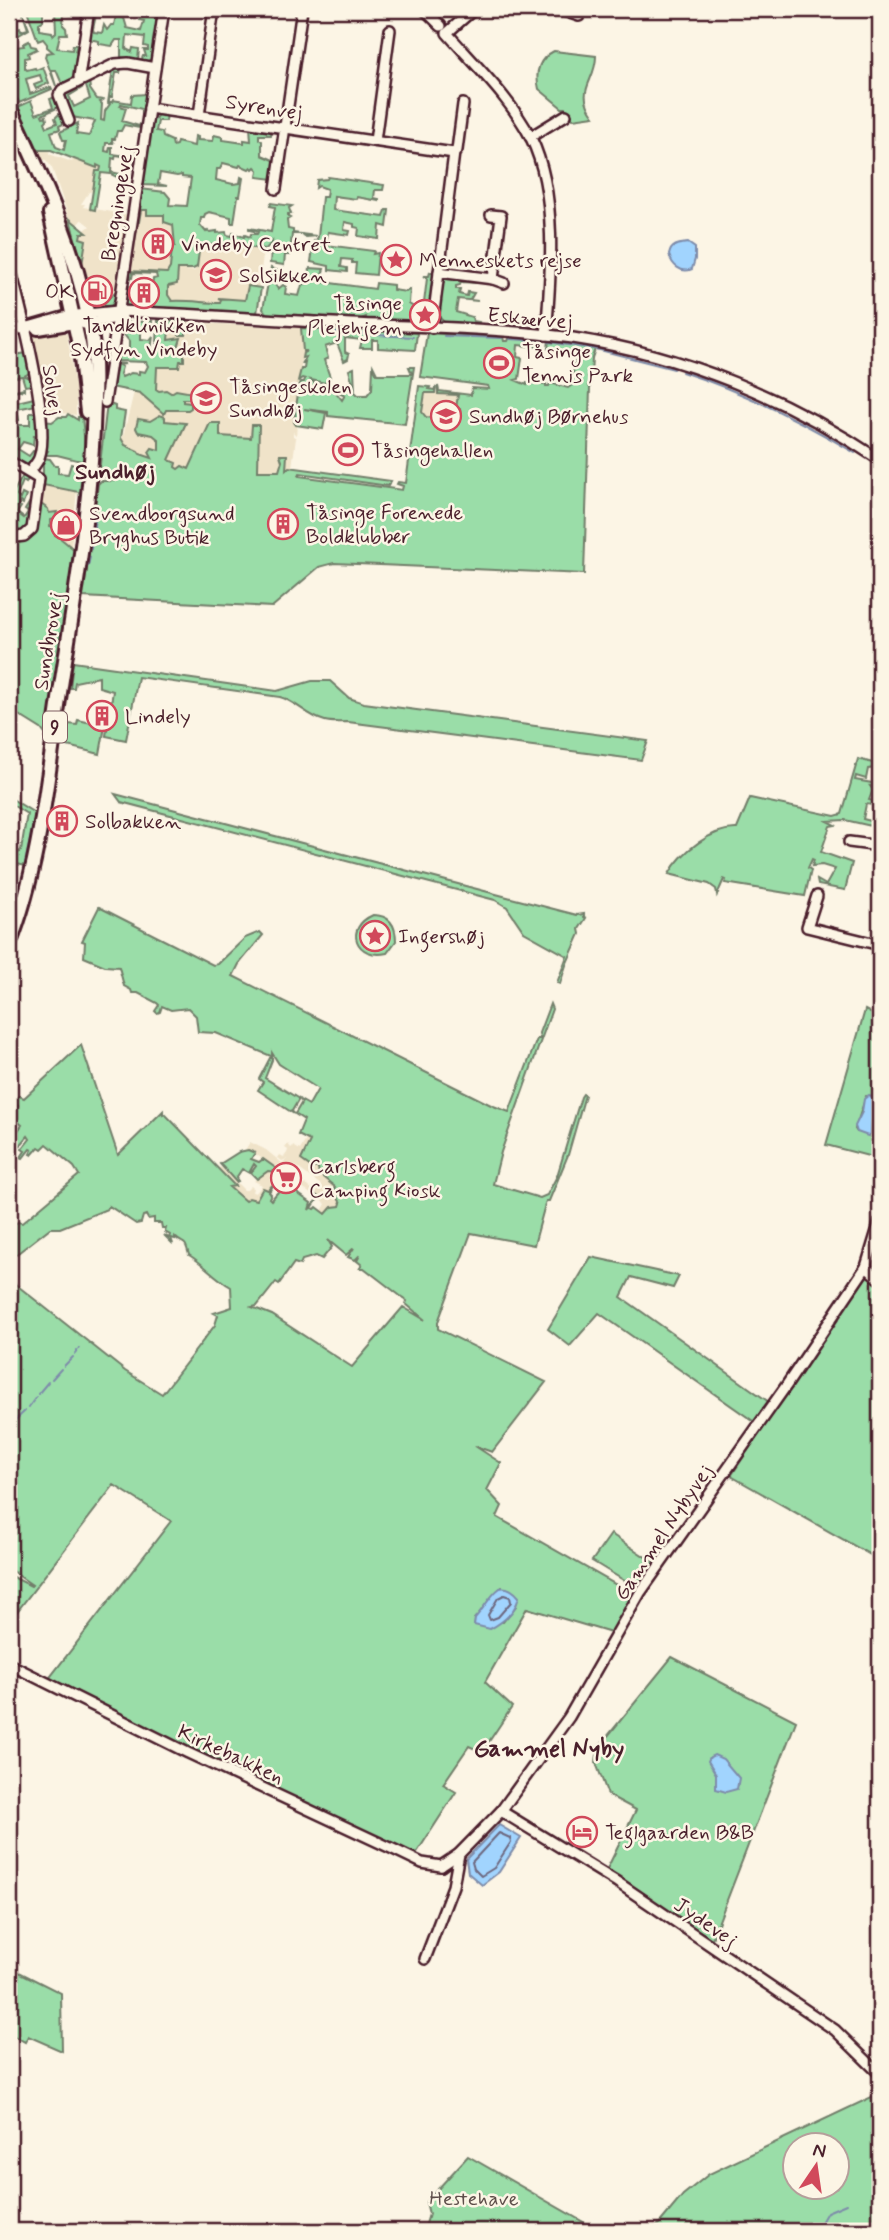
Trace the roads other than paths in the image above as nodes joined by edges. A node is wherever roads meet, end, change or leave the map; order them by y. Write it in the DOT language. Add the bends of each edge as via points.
graph roads {
  1 [pos="89,9"];
  2 [pos="164,9"];
  3 [pos="214,9"];
  4 [pos="302,9"];
  5 [pos="424,9"];
  6 [pos="474,9"];
  7 [pos="558,9"];
  8 [pos="579,16"];
  9 [pos="440,26"];
  10 [pos="390,30"];
  11 [pos="155,68"];
  12 [pos="80,80"];
  13 [pos="463,104"];
  14 [pos="9,106"];
  15 [pos="149,108"];
  16 [pos="199,115"];
  17 [pos="566,115"];
  18 [pos="69,121"];
  19 [pos="285,128"];
  20 [pos="530,137"];
  21 [pos="375,141"];
  22 [pos="454,153"];
  23 [pos="40,176"];
  24 [pos="276,189"];
  25 [pos="491,215"];
  26 [pos="9,263"];
  27 [pos="439,272"];
  28 [pos="493,279"];
  29 [pos="504,283"];
  30 [pos="118,315"];
  31 [pos="80,320"];
  32 [pos="32,328"];
  33 [pos="432,328"];
  34 [pos="9,330"];
  35 [pos="546,335"];
  36 [pos="99,399"];
  37 [pos="880,460"];
  38 [pos="9,461"];
  39 [pos="30,472"];
  40 [pos="87,507"];
  41 [pos="9,538"];
  42 [pos="849,842"];
  43 [pos="880,846"];
  44 [pos="817,896"];
  45 [pos="9,945"];
  46 [pos="880,945"];
  47 [pos="880,1221"];
  48 [pos="866,1267"];
  49 [pos="880,1279"];
  50 [pos="9,1664"];
  51 [pos="501,1811"];
  52 [pos="459,1854"];
  53 [pos="441,1866"];
  54 [pos="456,1875"];
  55 [pos="425,1959"];
  56 [pos="880,2074"];
  1 -- 12 [label="street"];
  2 -- 11 [label="street, Bregningevej"];
  3 -- 16 [label="street"];
  4 -- 19 [label="street"];
  5 -- 9 [label="street"];
  6 -- 20 [label="street" via="447,33 509,105"];
  7 -- 8 [label="street"];
  10 -- 21 [label="street"];
  11 -- 12 [label="street" via="118,63"];
  11 -- 15 [label="street, Bregningevej"];
  12 -- 18 [label="street" via="59,93"];
  13 -- 22 [label="street"];
  14 -- 23 [label="main road, Sundbrovej / 9"];
  15 -- 16 [label="street, Syrenvej"];
  15 -- 30 [label="street, Bregningevej"];
  16 -- 19 [label="street, Syrenvej"];
  17 -- 20 [label="street"];
  19 -- 21 [label="street, Syrenvej"];
  19 -- 24 [label="street"];
  20 -- 35 [label="street" via="542,167 548,217"];
  21 -- 22 [label="street, Syrenvej"];
  22 -- 27 [label="street"];
  23 -- 31 [label="main road, Sundbrovej / 9"];
  23 -- 31 [label="main road, Sundbrovej / 9" via="67,241"];
  25 -- 28 [label="street" via="501,216"];
  26 -- 32 [label="street, Solvej"];
  27 -- 28 [label="street"];
  27 -- 33 [label="street"];
  28 -- 29 [label="street"];
  30 -- 31 [label="street, Eskærvej"];
  30 -- 33 [label="street, Eskærvej"];
  30 -- 36 [label="street, Bregningevej"];
  31 -- 32 [label="main road"];
  31 -- 36 [label="main road, Sundbrovej / 9"];
  31 -- 40 [label="main road, Sundbrovej / 9"];
  32 -- 34 [label="street"];
  32 -- 39 [label="street, Solvej" via="40,456"];
  33 -- 35 [label="street, Eskærvej"];
  35 -- 37 [label="street, Eskærvej" via="648,354 738,384 812,418"];
  36 -- 40 [label="main road, Sundbrovej / 9"];
  38 -- 39 [label="street"];
  39 -- 41 [label="street" via="39,477 32,529 24,536"];
  40 -- 45 [label="main road, Sundbrovej / 9" via="38,834"];
  42 -- 43 [label="street"];
  44 -- 46 [label="street" via="807,927"];
  47 -- 48 [label="street, Gammel Nybyvej"];
  48 -- 49 [label="street"];
  48 -- 51 [label="street, Gammel Nybyvej" via="640,1593 569,1717"];
  50 -- 53 [label="street, Kirkebakken" via="422,1863"];
  51 -- 52 [label="street, Gammel Nybyvej"];
  51 -- 56 [label="street, Jydevej" via="617,1882 835,2030"];
  52 -- 53 [label="street, Gammel Nybyvej"];
  52 -- 54 [label="street"];
  53 -- 54 [label="street"];
  54 -- 55 [label="street"];
}
